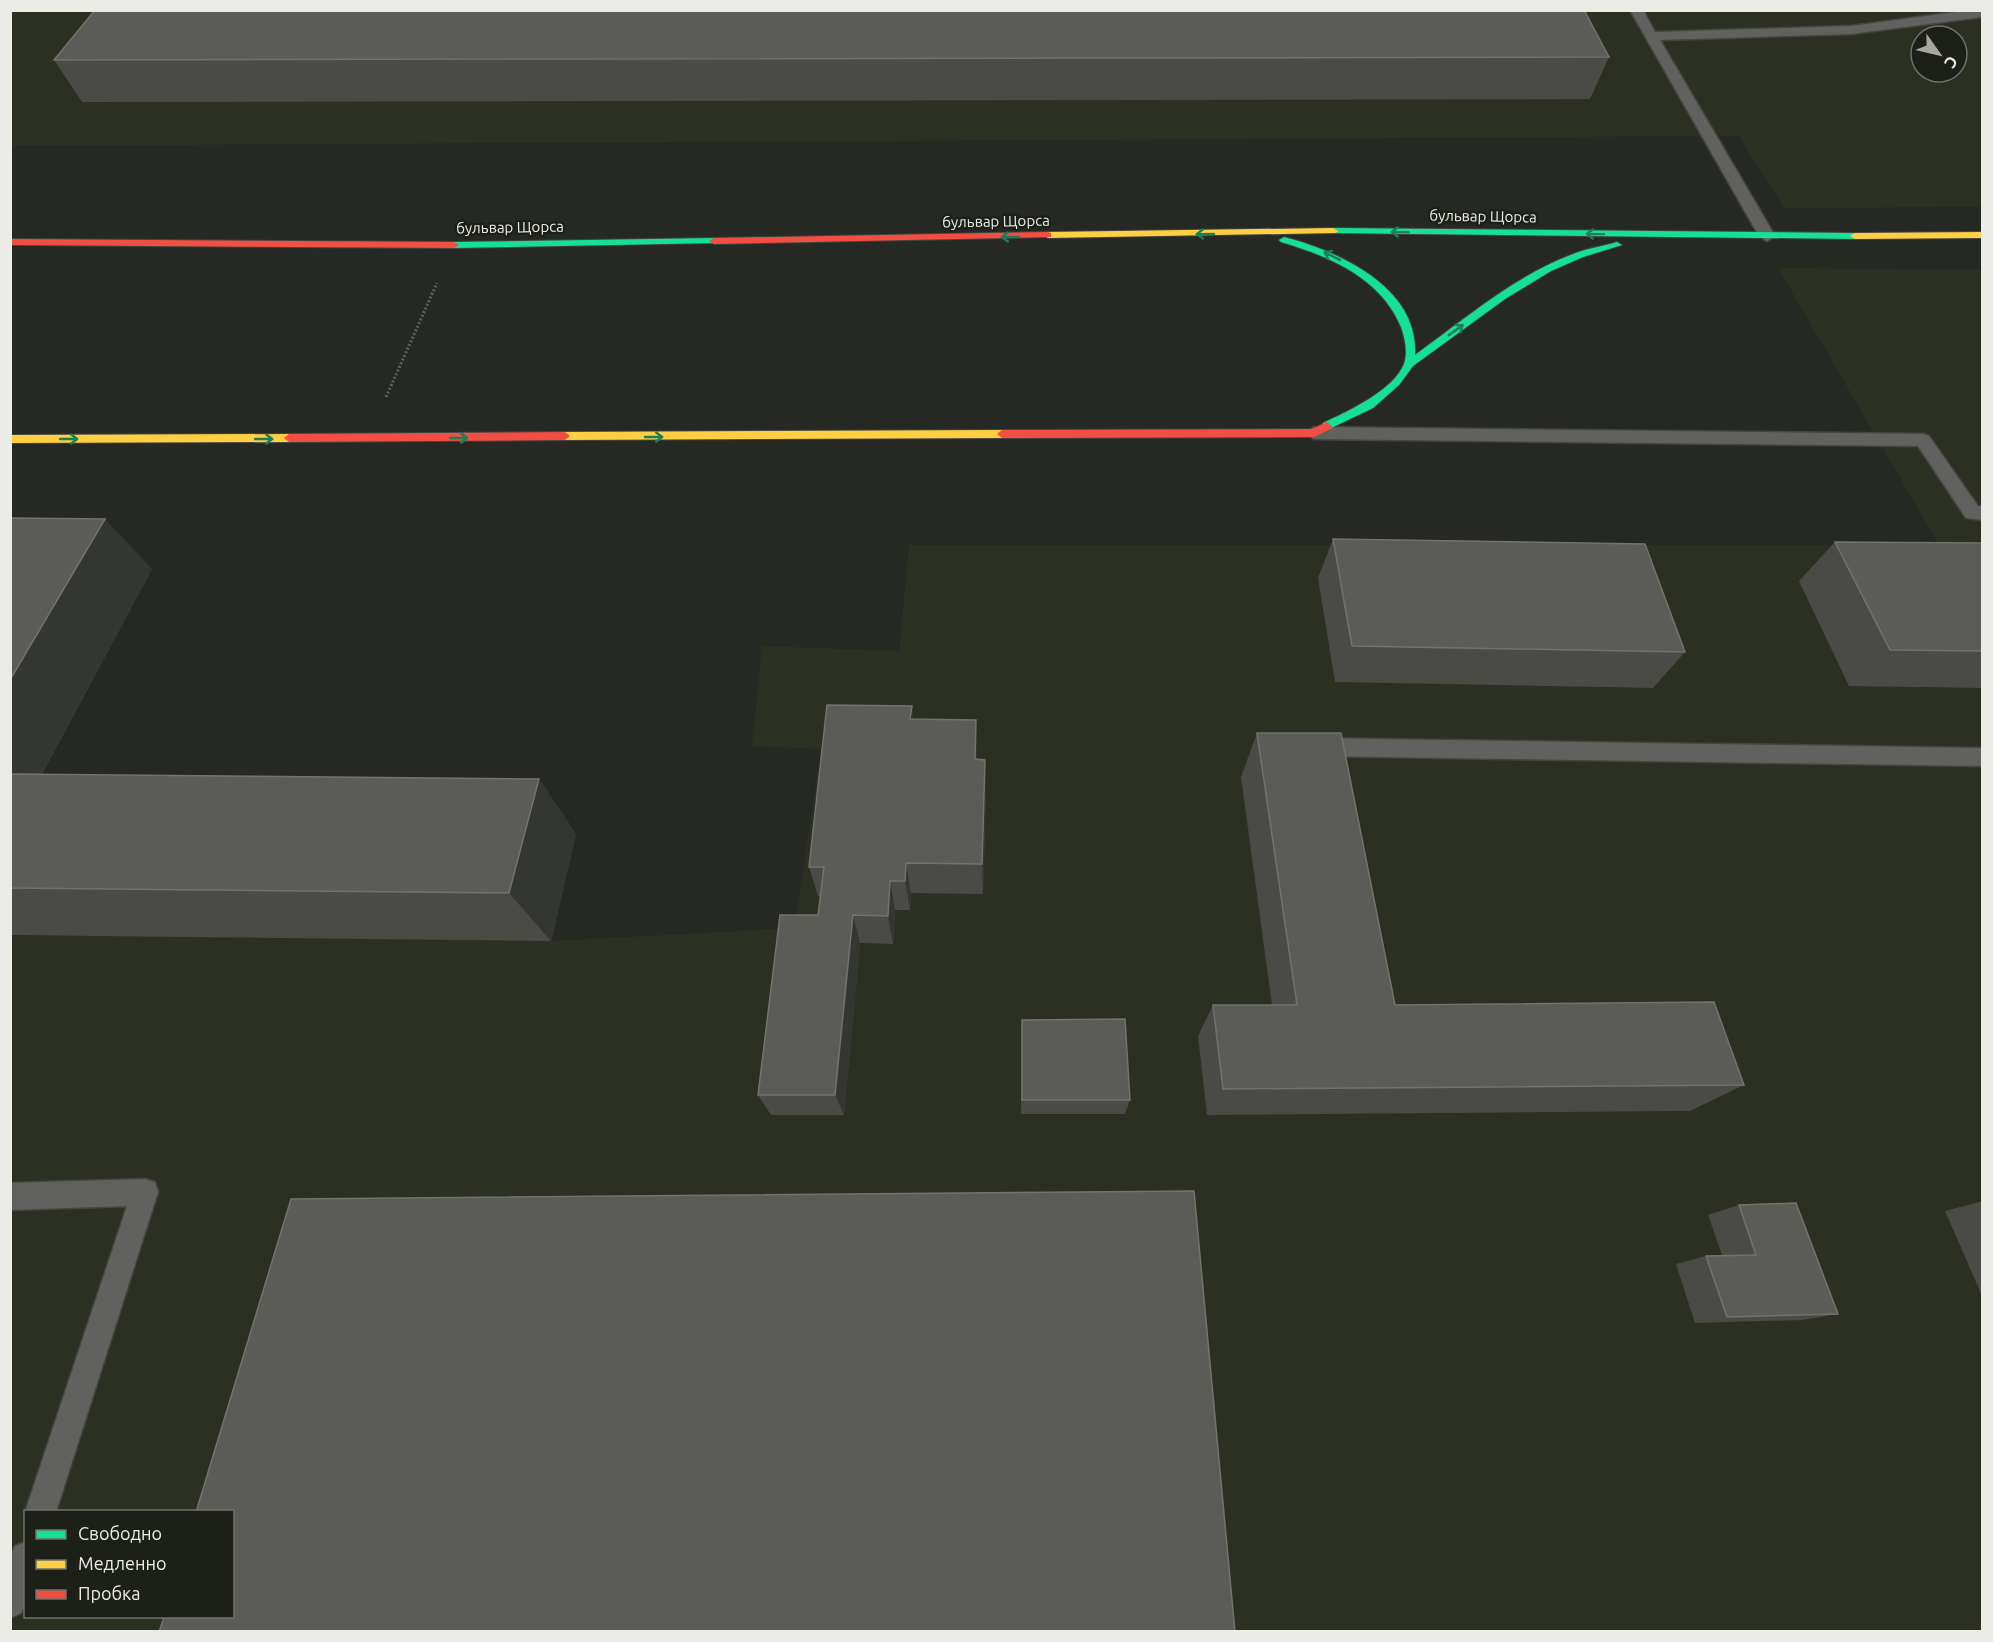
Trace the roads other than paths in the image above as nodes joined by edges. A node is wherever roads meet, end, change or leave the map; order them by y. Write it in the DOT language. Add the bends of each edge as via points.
graph roads {
  1 [pos="1636,10"];
  2 [pos="1983,13"];
  3 [pos="1652,36"];
  4 [pos="1258,234"];
  5 [pos="1654,235"];
  6 [pos="1983,235"];
  7 [pos="1767,236"];
  8 [pos="10,242"];
  9 [pos="1409,364"];
  10 [pos="1314,433"];
  11 [pos="10,440"];
  12 [pos="1983,513"];
  13 [pos="1293,747"];
  14 [pos="1983,757"];
  15 [pos="10,1197"];
  16 [pos="41,1510"];
  17 [pos="24,1563"];
  18 [pos="10,1602"];
  1 -- 3 [label="lane"];
  2 -- 3 [label="lane" via="1851,30"];
  3 -- 7 [label="lane"];
  5 -- 4 [label="street, бульвар Щорса, one-way" via="1328,231"];
  4 -- 8 [label="street, бульвар Щорса, one-way" via="452,245"];
  9 -- 4 [label="street, one-way" via="1410,338 1399,314 1376,285 1330,254"];
  5 -- 7 [label="street, бульвар Щорса"];
  9 -- 5 [label="street, one-way" via="1548,269 1580,255"];
  6 -- 7 [label="street, бульвар Щорса"];
  9 -- 10 [label="street" via="1395,383 1369,405"];
  11 -- 10 [label="street, one-way"];
  10 -- 12 [label="lane" via="1923,440 1973,513"];
  13 -- 14 [label="lane"];
  15 -- 16 [label="lane" via="145,1192"];
  17 -- 18 [label="lane"];
}
